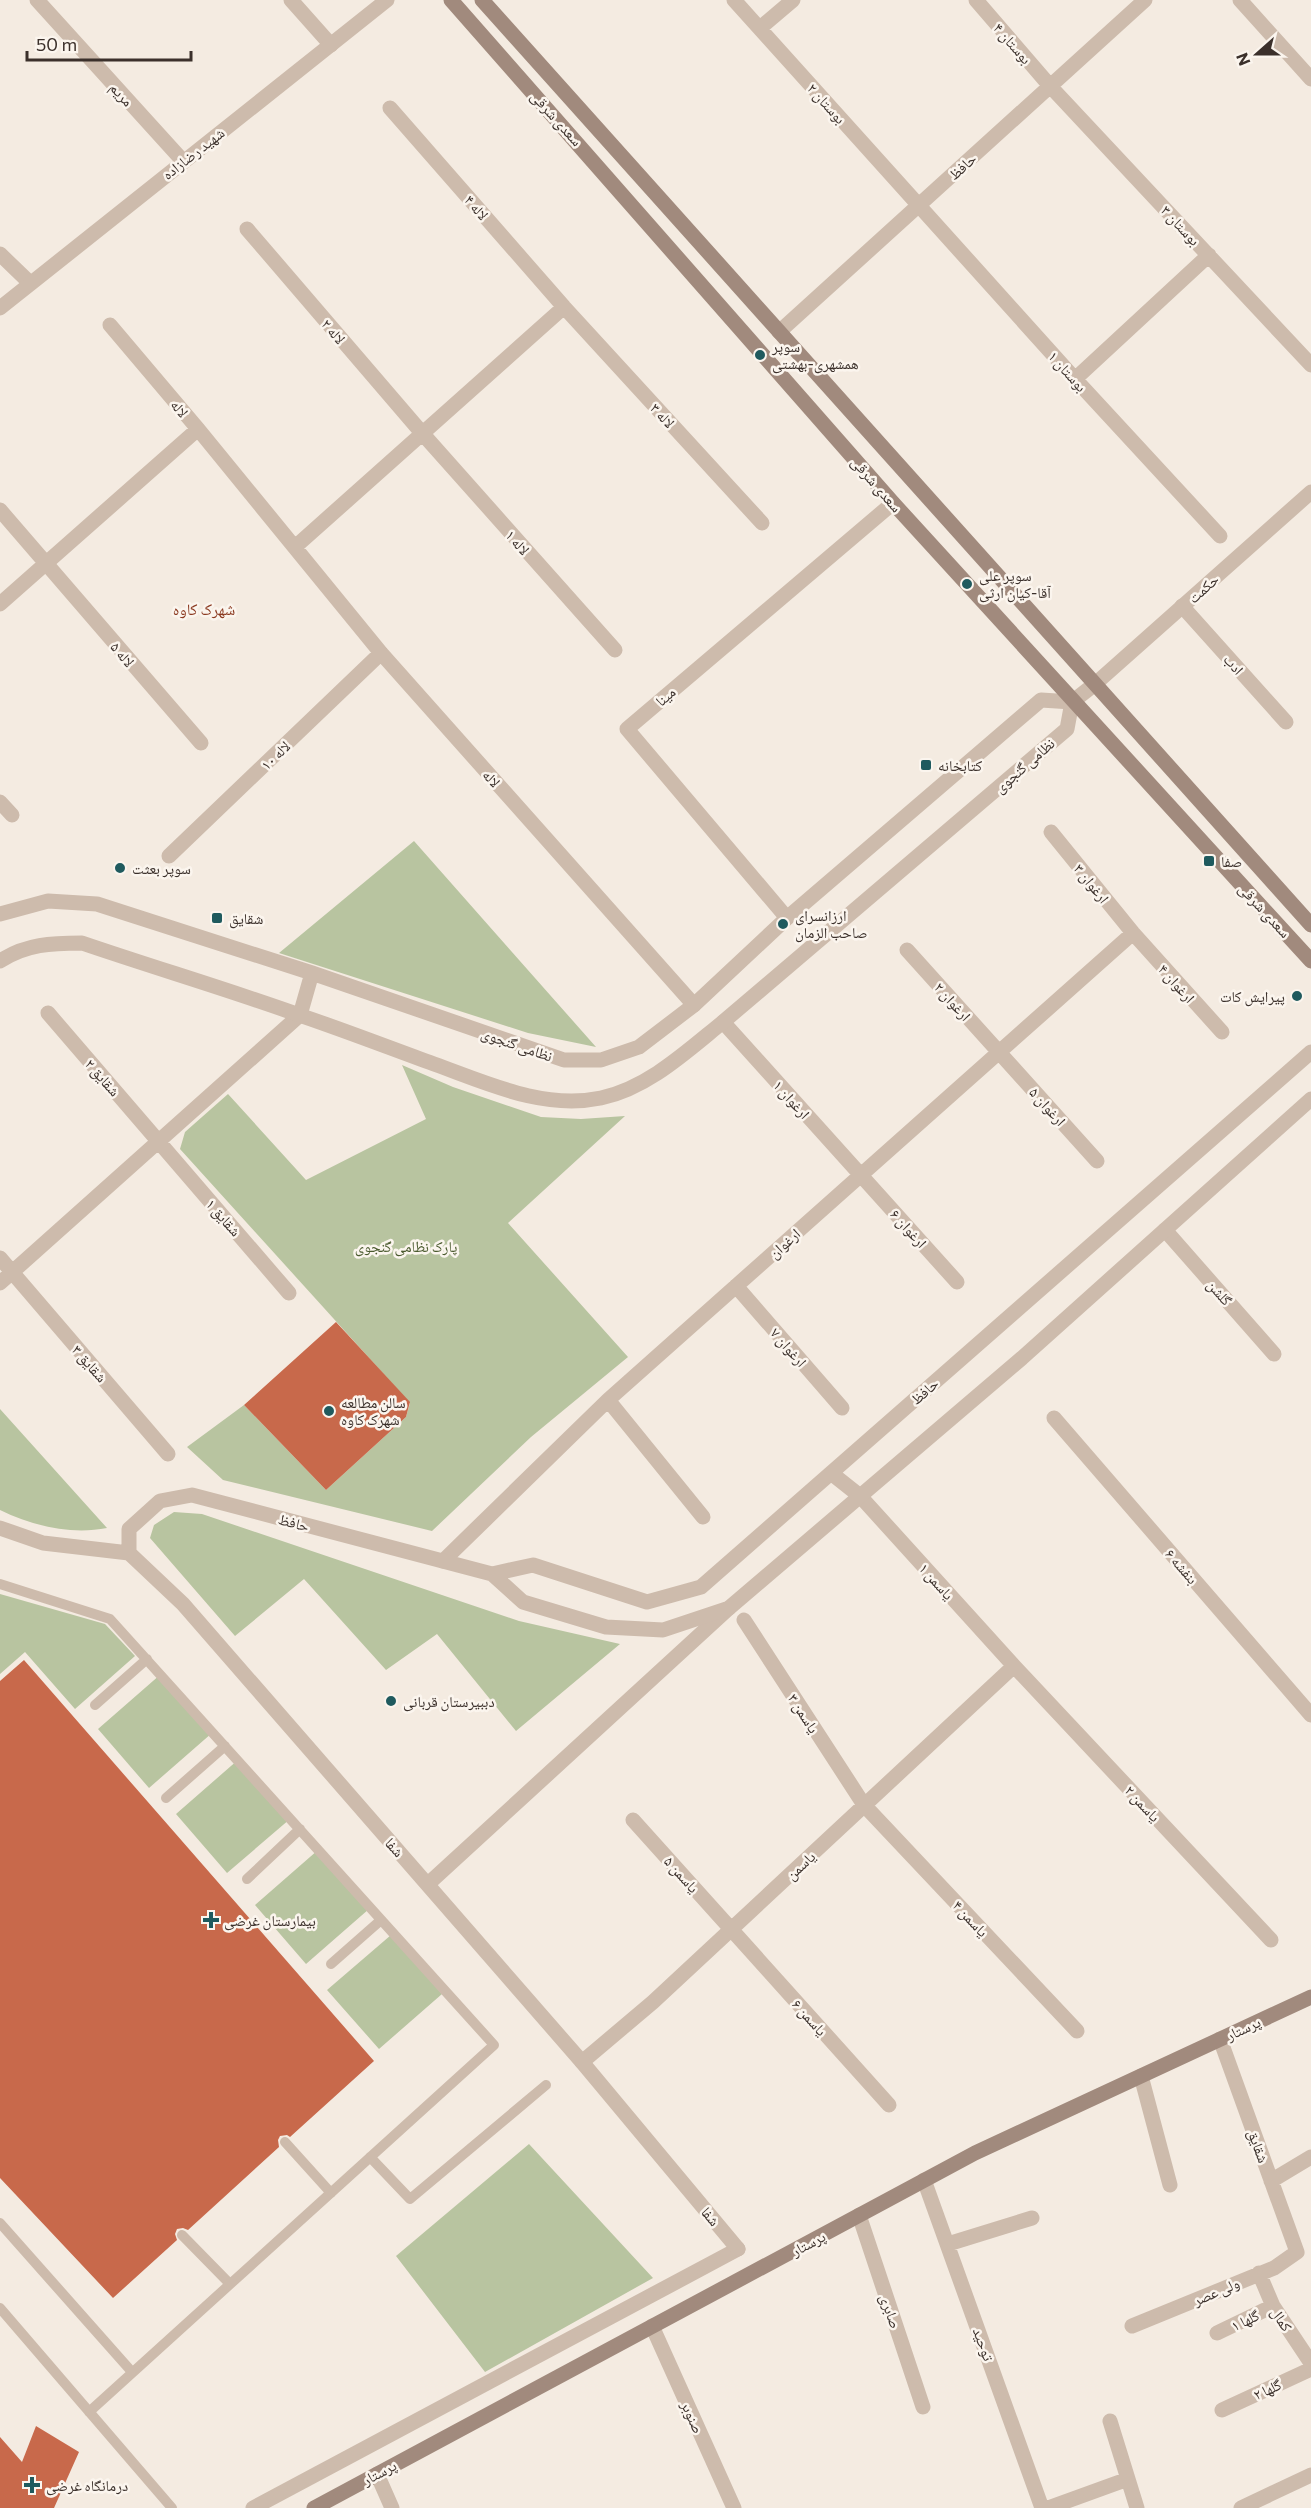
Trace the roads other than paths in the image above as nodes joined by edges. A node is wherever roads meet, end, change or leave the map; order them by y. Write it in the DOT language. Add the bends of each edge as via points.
graph roads {
  1 [pos="37,0"];
  2 [pos="291,0"];
  3 [pos="387,0"];
  4 [pos="451,0"];
  5 [pos="482,0"];
  6 [pos="734,0"];
  7 [pos="793,0"];
  8 [pos="975,0"];
  9 [pos="1145,0"];
  10 [pos="1240,0"];
  11 [pos="760,28"];
  12 [pos="332,45"];
  13 [pos="1309,74"];
  14 [pos="1050,86"];
  15 [pos="390,108"];
  16 [pos="183,161"];
  17 [pos="919,205"];
  18 [pos="247,229"];
  19 [pos="0,254"];
  20 [pos="1209,255"];
  21 [pos="30,283"];
  22 [pos="564,307"];
  23 [pos="0,308"];
  24 [pos="110,324"];
  25 [pos="779,332"];
  26 [pos="1311,365"];
  27 [pos="1075,379"];
  28 [pos="198,429"];
  29 [pos="422,433"];
  30 [pos="1308,500"];
  31 [pos="893,503"];
  32 [pos="0,510"];
  33 [pos="762,523"];
  34 [pos="1220,536"];
  35 [pos="295,547"];
  36 [pos="45,564"];
  37 [pos="0,604"];
  38 [pos="1182,606"];
  39 [pos="615,650"];
  40 [pos="381,653"];
  41 [pos="1095,684"];
  42 [pos="1072,702"];
  43 [pos="1286,722"];
  44 [pos="201,743"];
  45 [pos="0,802"];
  46 [pos="12,815"];
  47 [pos="1051,832"];
  48 [pos="169,856"];
  49 [pos="0,914"];
  50 [pos="787,918"];
  51 [pos="1311,925"];
  52 [pos="1133,933"];
  53 [pos="907,950"];
  54 [pos="0,961"];
  55 [pos="1311,961"];
  56 [pos="312,973"];
  57 [pos="694,1005"];
  58 [pos="48,1013"];
  59 [pos="300,1015"];
  60 [pos="723,1022"];
  61 [pos="1222,1032"];
  62 [pos="1000,1052"];
  63 [pos="1311,1052"];
  64 [pos="1311,1099"];
  65 [pos="158,1142"];
  66 [pos="1097,1161"];
  67 [pos="861,1175"];
  68 [pos="1165,1230"];
  69 [pos="0,1258"];
  70 [pos="12,1272"];
  71 [pos="957,1282"];
  72 [pos="0,1283"];
  73 [pos="736,1286"];
  74 [pos="289,1293"];
  75 [pos="1274,1354"];
  76 [pos="608,1400"];
  77 [pos="842,1408"];
  78 [pos="1054,1418"];
  79 [pos="168,1454"];
  80 [pos="831,1473"];
  81 [pos="860,1496"];
  82 [pos="703,1517"];
  83 [pos="0,1528"];
  84 [pos="129,1553"];
  85 [pos="443,1561"];
  86 [pos="492,1574"];
  87 [pos="0,1584"];
  88 [pos="729,1608"];
  89 [pos="744,1620"];
  90 [pos="147,1659"];
  91 [pos="1014,1666"];
  92 [pos="95,1705"];
  93 [pos="1311,1715"];
  94 [pos="225,1746"];
  95 [pos="166,1798"];
  96 [pos="864,1805"];
  97 [pos="633,1820"];
  98 [pos="300,1829"];
  99 [pos="247,1879"];
  100 [pos="428,1884"];
  101 [pos="381,1920"];
  102 [pos="731,1929"];
  103 [pos="1271,1940"];
  104 [pos="331,1964"];
  105 [pos="1311,1997"];
  106 [pos="1077,2031"];
  107 [pos="1220,2039"];
  108 [pos="582,2062"];
  109 [pos="1141,2076"];
  110 [pos="546,2085"];
  111 [pos="889,2105"];
  112 [pos="285,2142"];
  113 [pos="370,2157"];
  114 [pos="1311,2157"];
  115 [pos="924,2180"];
  116 [pos="1271,2181"];
  117 [pos="1170,2185"];
  118 [pos="331,2193"];
  119 [pos="859,2216"];
  120 [pos="1032,2218"];
  121 [pos="0,2223"];
  122 [pos="182,2235"];
  123 [pos="948,2244"];
  124 [pos="1297,2252"];
  125 [pos="1259,2273"];
  126 [pos="230,2284"];
  127 [pos="1273,2306"];
  128 [pos="0,2308"];
  129 [pos="652,2326"];
  130 [pos="1132,2326"];
  131 [pos="1217,2333"];
  132 [pos="1311,2363"];
  133 [pos="1311,2369"];
  134 [pos="132,2372"];
  135 [pos="923,2407"];
  136 [pos="1222,2410"];
  137 [pos="89,2412"];
  138 [pos="1110,2421"];
  139 [pos="377,2474"];
  140 [pos="1311,2475"];
  141 [pos="1128,2479"];
  142 [pos="172,2508"];
  143 [pos="253,2508"];
  144 [pos="314,2508"];
  145 [pos="392,2508"];
  146 [pos="734,2508"];
  147 [pos="1042,2508"];
  148 [pos="1048,2508"];
  149 [pos="1137,2508"];
  150 [pos="1241,2508"];
  1 -- 16 [label="street, مریم"];
  2 -- 12 [label="street"];
  3 -- 12 [label="street, شهید رضازاده"];
  4 -- 31 [label="main road, سعدی شرقی"];
  5 -- 25 [label="main road, سعدی شرقی"];
  6 -- 11 [label="street, بوستان ۲"];
  7 -- 11 [label="street"];
  8 -- 14 [label="street, بوستان ۴"];
  9 -- 14 [label="street, حافظ"];
  10 -- 13 [label="street"];
  11 -- 17 [label="street, بوستان ۲"];
  12 -- 16 [label="street, شهید رضازاده"];
  14 -- 17 [label="street, حافظ"];
  14 -- 20 [label="street, بوستان ۳"];
  15 -- 22 [label="street, لاله ۴"];
  16 -- 21 [label="street, شهید رضازاده"];
  17 -- 25 [label="street, حافظ"];
  17 -- 27 [label="street, بوستان ۱"];
  18 -- 29 [label="street, لاله ۲"];
  19 -- 21 [label="street"];
  20 -- 26 [label="street, بوستان ۳"];
  20 -- 27 [label="street"];
  21 -- 23 [label="street, شهید رضازاده"];
  22 -- 29 [label="street"];
  22 -- 33 [label="street, لاله ۳"];
  24 -- 28 [label="street, لاله"];
  25 -- 41 [label="main road, سعدی شرقی"];
  27 -- 34 [label="street, بوستان ۱"];
  28 -- 35 [label="street, لاله"];
  28 -- 36 [label="street"];
  29 -- 35 [label="street"];
  29 -- 39 [label="street, لاله ۱"];
  30 -- 38 [label="street, حکمت"];
  31 -- 42 [label="main road, سعدی شرقی"];
  31 -- 50 [label="street, مینا" via="627,729"];
  32 -- 36 [label="street, لاله ۵"];
  35 -- 40 [label="street, لاله"];
  36 -- 37 [label="street"];
  36 -- 44 [label="street, لاله ۵"];
  38 -- 41 [label="street, حکمت"];
  38 -- 43 [label="street, ادب"];
  40 -- 48 [label="street, لاله ۱۰"];
  40 -- 57 [label="street, لاله"];
  41 -- 42 [label="street, حکمت"];
  41 -- 51 [label="main road, سعدی شرقی"];
  42 -- 50 [label="street, نظامی گنجوی" via="1041,699"];
  42 -- 55 [label="main road, سعدی شرقی"];
  42 -- 60 [label="street, نظامی گنجوی" via="1067,729"];
  45 -- 46 [label="street"];
  47 -- 52 [label="street, ارغوان ۳"];
  49 -- 56 [label="street, نظامی گنجوی" via="48,901 97,904"];
  50 -- 57 [label="street, نظامی گنجوی"];
  52 -- 61 [label="street, ارغوان ۴"];
  52 -- 62 [label="street, ارغوان"];
  53 -- 62 [label="street, ارغوان ۲"];
  54 -- 59 [label="street, نظامی گنجوی" via="15,951 45,943 82,943"];
  56 -- 57 [label="street, نظامی گنجوی" via="564,1060 601,1060 639,1047"];
  56 -- 59 [label="street"];
  58 -- 65 [label="street, شقایق ۲"];
  59 -- 60 [label="street, نظامی گنجوی" via="500,1088 536,1099 566,1101 601,1098 637,1084 670,1064"];
  59 -- 65 [label="street"];
  60 -- 67 [label="street, ارغوان ۱"];
  62 -- 66 [label="street, ارغوان ۵"];
  62 -- 67 [label="street, ارغوان"];
  63 -- 80 [label="street, حافظ"];
  64 -- 68 [label="street, حافظ"];
  65 -- 70 [label="street"];
  65 -- 74 [label="street, شقایق ۱"];
  67 -- 71 [label="street, ارغوان ۶"];
  67 -- 73 [label="street, ارغوان"];
  68 -- 75 [label="street, گلشن"];
  68 -- 81 [label="street, حافظ"];
  69 -- 70 [label="street, شقایق ۳"];
  70 -- 72 [label="street"];
  70 -- 79 [label="street, شقایق ۳"];
  73 -- 76 [label="street, ارغوان"];
  73 -- 77 [label="street, ارغوان ۷"];
  76 -- 82 [label="street"];
  76 -- 85 [label="street, ارغوان"];
  78 -- 93 [label="street, بنفشه ۶"];
  80 -- 81 [label="street, یاسمن ۱"];
  80 -- 86 [label="street, حافظ" via="701,1587 647,1602 533,1565"];
  81 -- 88 [label="street, حافظ"];
  81 -- 91 [label="street, یاسمن ۱"];
  83 -- 84 [label="street" via="43,1543"];
  84 -- 85 [label="street, حافظ" via="129,1529 160,1501 192,1495"];
  84 -- 100 [label="street, شفا" via="183,1604"];
  85 -- 86 [label="street, حافظ"];
  86 -- 88 [label="street, حافظ" via="523,1602 606,1627 663,1630"];
  87 -- 90 [label="lane" via="110,1619"];
  88 -- 100 [label="street"];
  89 -- 96 [label="street, یاسمن ۳"];
  90 -- 92 [label="lane"];
  90 -- 94 [label="lane"];
  91 -- 96 [label="street, یاسمن"];
  91 -- 103 [label="street, یاسمن ۲"];
  94 -- 95 [label="lane"];
  94 -- 98 [label="lane"];
  96 -- 102 [label="street, یاسمن"];
  96 -- 106 [label="street, یاسمن ۴"];
  97 -- 102 [label="street, یاسمن ۵"];
  98 -- 99 [label="lane"];
  98 -- 101 [label="lane"];
  100 -- 108 [label="street, شفا"];
  101 -- 104 [label="lane"];
  101 -- 113 [label="lane" via="494,2045"];
  102 -- 108 [label="street, یاسمن"];
  102 -- 111 [label="street, یاسمن ۶"];
  105 -- 107 [label="main road, پرستار"];
  107 -- 109 [label="main road, پرستار"];
  107 -- 116 [label="street, شقایق"];
  108 -- 143 [label="street, شفا" via="738,2248"];
  109 -- 115 [label="main road, پرستار"];
  109 -- 117 [label="street"];
  110 -- 113 [label="lane" via="410,2199"];
  112 -- 118 [label="lane"];
  113 -- 118 [label="lane"];
  114 -- 116 [label="street"];
  115 -- 119 [label="main road, پرستار"];
  115 -- 123 [label="street, توحید"];
  116 -- 124 [label="street, شقایق"];
  118 -- 126 [label="lane"];
  119 -- 129 [label="main road, پرستار"];
  119 -- 135 [label="street, صابری"];
  120 -- 123 [label="street"];
  121 -- 134 [label="lane"];
  122 -- 126 [label="lane"];
  123 -- 147 [label="street, توحید"];
  124 -- 125 [label="street, ولی عصر"];
  125 -- 127 [label="street, کمال"];
  125 -- 130 [label="street, ولی عصر"];
  126 -- 134 [label="lane"];
  127 -- 131 [label="street, گلها ۱"];
  127 -- 132 [label="street, کمال"];
  128 -- 137 [label="lane"];
  129 -- 139 [label="main road, پرستار"];
  129 -- 146 [label="street, صنوبر"];
  133 -- 136 [label="street, گلها ۲"];
  134 -- 137 [label="lane"];
  137 -- 142 [label="lane"];
  138 -- 141 [label="street"];
  139 -- 144 [label="main road, پرستار"];
  139 -- 145 [label="street"];
  140 -- 150 [label="street"];
  141 -- 148 [label="street"];
  141 -- 149 [label="street"];
}
